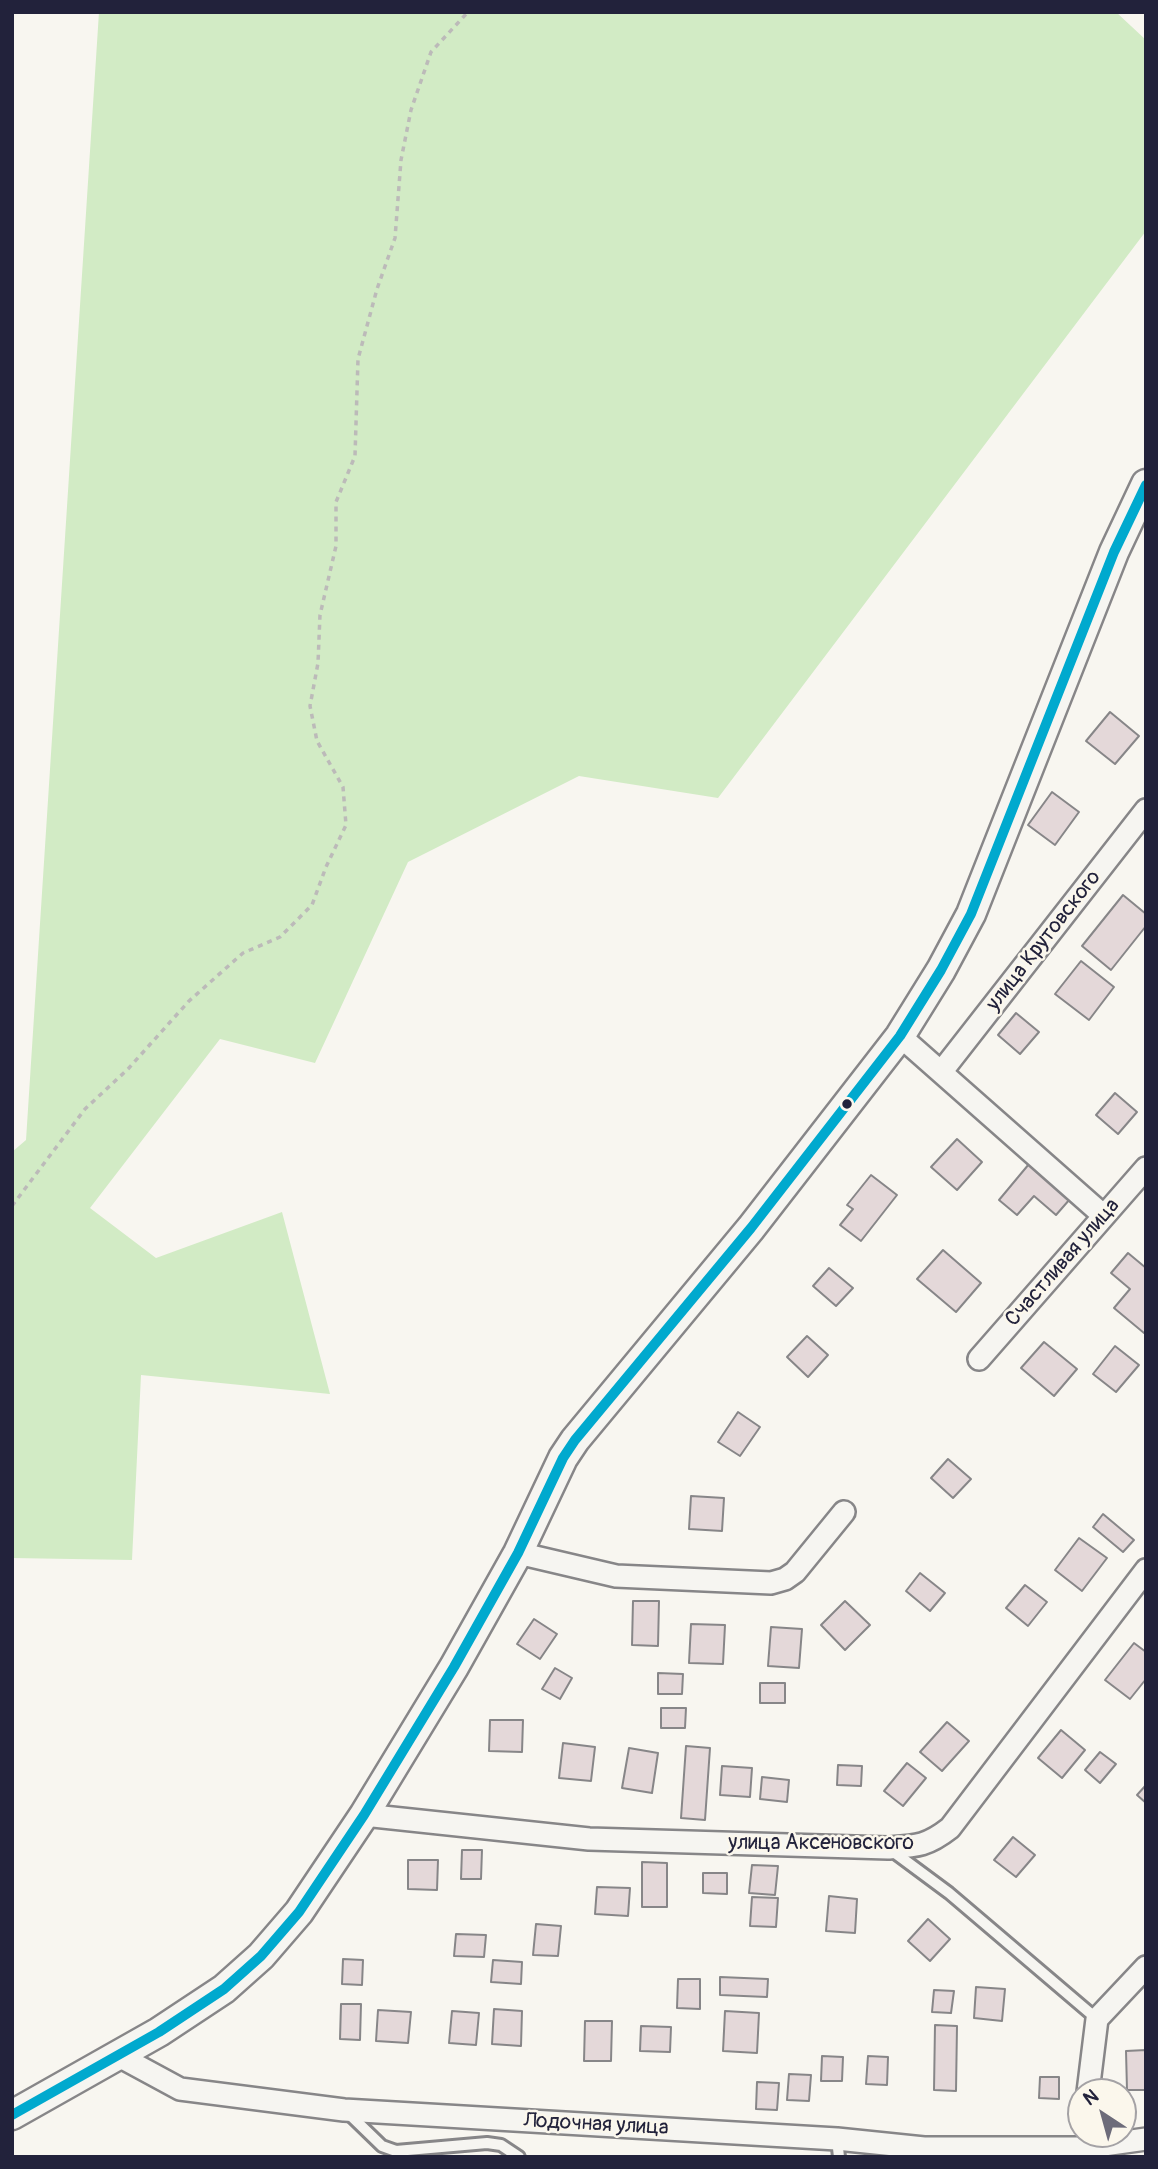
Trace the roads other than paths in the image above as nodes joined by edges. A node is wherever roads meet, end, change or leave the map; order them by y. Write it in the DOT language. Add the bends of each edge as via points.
graph roads {
  1 [pos="1146,484"];
  2 [pos="1146,810"];
  3 [pos="900,1036"];
  4 [pos="942,1071"];
  5 [pos="1146,1168"];
  6 [pos="1104,1216"];
  7 [pos="979,1359"];
  8 [pos="844,1512"];
  9 [pos="518,1553"];
  10 [pos="1146,1570"];
  11 [pos="364,1815"];
  12 [pos="888,1848"];
  13 [pos="1146,1967"];
  14 [pos="1097,2019"];
  15 [pos="118,2056"];
  16 [pos="1090,2078"];
  17 [pos="344,2110"];
  18 [pos="12,2115"];
  19 [pos="1067,2142"];
  20 [pos="838,2148"];
  21 [pos="519,2157"];
  1 -- 3 [label="main road" via="1114,552 971,914"];
  2 -- 4 [label="street, улица Крутовского"];
  3 -- 4 [label="street"];
  3 -- 9 [label="main road" via="751,1228 575,1440"];
  4 -- 6 [label="street"];
  5 -- 6 [label="street, Счастливая улица"];
  6 -- 7 [label="street, Счастливая улица"];
  8 -- 9 [label="street" via="795,1572 771,1583 617,1576"];
  9 -- 11 [label="main road"];
  10 -- 12 [label="street, улица Аксеновского" via="950,1828 923,1845"];
  11 -- 12 [label="street, улица Аксеновского" via="589,1839"];
  11 -- 15 [label="main road" via="299,1912 261,1956 224,1989"];
  12 -- 14 [label="lane" via="949,1893"];
  13 -- 14 [label="street"];
  14 -- 16 [label="street"];
  15 -- 17 [label="street, Лодочная улица" via="180,2089"];
  15 -- 18 [label="main road"];
  17 -- 20 [label="street, Лодочная улица"];
  17 -- 21 [label="lane" via="382,2146 397,2151 487,2143 501,2145"];
  19 -- 20 [label="street, Лодочная улица"];
}
